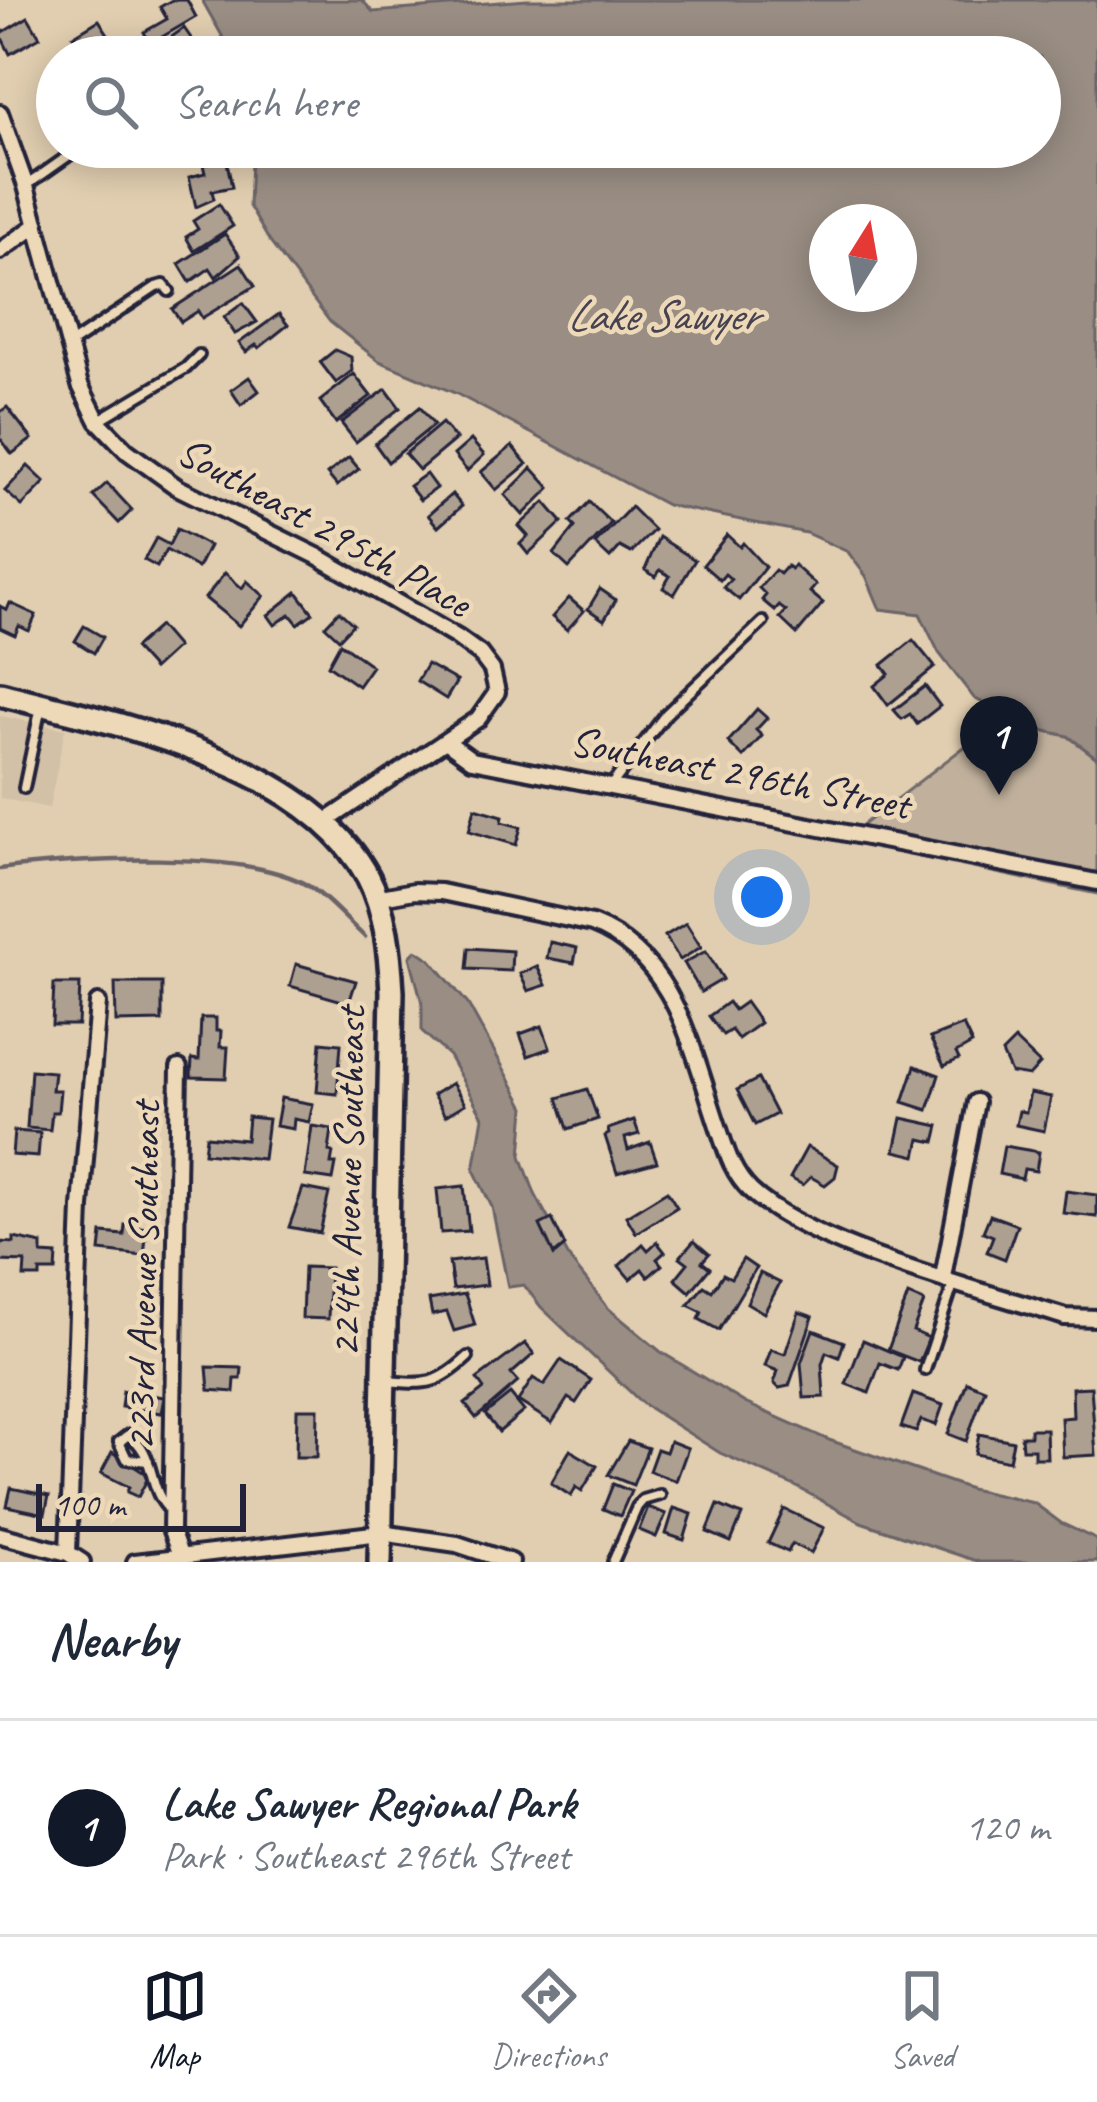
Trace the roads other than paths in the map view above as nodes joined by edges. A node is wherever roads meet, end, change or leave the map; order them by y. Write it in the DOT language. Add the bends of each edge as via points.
graph roads {
  1 [pos="0,112"];
  2 [pos="51,168"];
  3 [pos="26,186"];
  4 [pos="37,225"];
  5 [pos="0,251"];
  6 [pos="169,291"];
  7 [pos="68,346"];
  8 [pos="199,355"];
  9 [pos="98,421"];
  10 [pos="763,622"];
  11 [pos="0,694"];
  12 [pos="41,704"];
  13 [pos="446,741"];
  14 [pos="24,788"];
  15 [pos="608,789"];
  16 [pos="325,822"];
  17 [pos="1097,882"];
  18 [pos="376,898"];
  19 [pos="98,1003"];
  20 [pos="179,1068"];
  21 [pos="976,1102"];
  22 [pos="949,1279"];
  23 [pos="1097,1318"];
  24 [pos="468,1358"];
  25 [pos="925,1370"];
  26 [pos="382,1381"];
  27 [pos="148,1461"];
  28 [pos="660,1495"];
  29 [pos="172,1512"];
  30 [pos="381,1533"];
  31 [pos="0,1535"];
  32 [pos="180,1555"];
  33 [pos="75,1557"];
  34 [pos="135,1562"];
  35 [pos="380,1562"];
  36 [pos="511,1562"];
  37 [pos="613,1562"];
  1 -- 3 [label="street, Southeast 295th Place"];
  2 -- 3 [label="lane"];
  3 -- 4 [label="street, Southeast 295th Place"];
  4 -- 5 [label="street"];
  4 -- 7 [label="street, Southeast 295th Place"];
  6 -- 7 [label="lane" via="156,287"];
  7 -- 9 [label="street, Southeast 295th Place"];
  8 -- 9 [label="lane"];
  9 -- 13 [label="street, Southeast 295th Place" via="177,487 317,556 480,654 496,682 494,700"];
  10 -- 15 [label="lane" via="666,713"];
  11 -- 12 [label="street"];
  12 -- 14 [label="lane"];
  12 -- 16 [label="street" via="155,736 236,770"];
  13 -- 15 [label="street, Southeast 296th Street" via="472,760"];
  13 -- 16 [label="street, Southeast 295th Place"];
  15 -- 17 [label="street, Southeast 296th Street"];
  16 -- 18 [label="street, 224th Avenue Southeast"];
  18 -- 22 [label="street" via="441,892 614,932 673,996 733,1168 752,1192 834,1239"];
  18 -- 26 [label="street, 224th Avenue Southeast" via="392,992"];
  19 -- 33 [label="street" via="81,1208"];
  20 -- 29 [label="street, 223rd Avenue Southeast"];
  21 -- 22 [label="street"];
  22 -- 23 [label="street" via="1065,1317"];
  22 -- 25 [label="lane"];
  24 -- 26 [label="lane" via="434,1383"];
  26 -- 30 [label="street, 224th Avenue Southeast"];
  27 -- 29 [label="lane" via="157,1499"];
  28 -- 37 [label="lane" via="637,1507"];
  29 -- 32 [label="street, 223rd Avenue Southeast"];
  30 -- 32 [label="street"];
  30 -- 35 [label="street, 224th Avenue Southeast"];
  30 -- 36 [label="street"];
  31 -- 33 [label="street"];
  32 -- 34 [label="street"];
}
